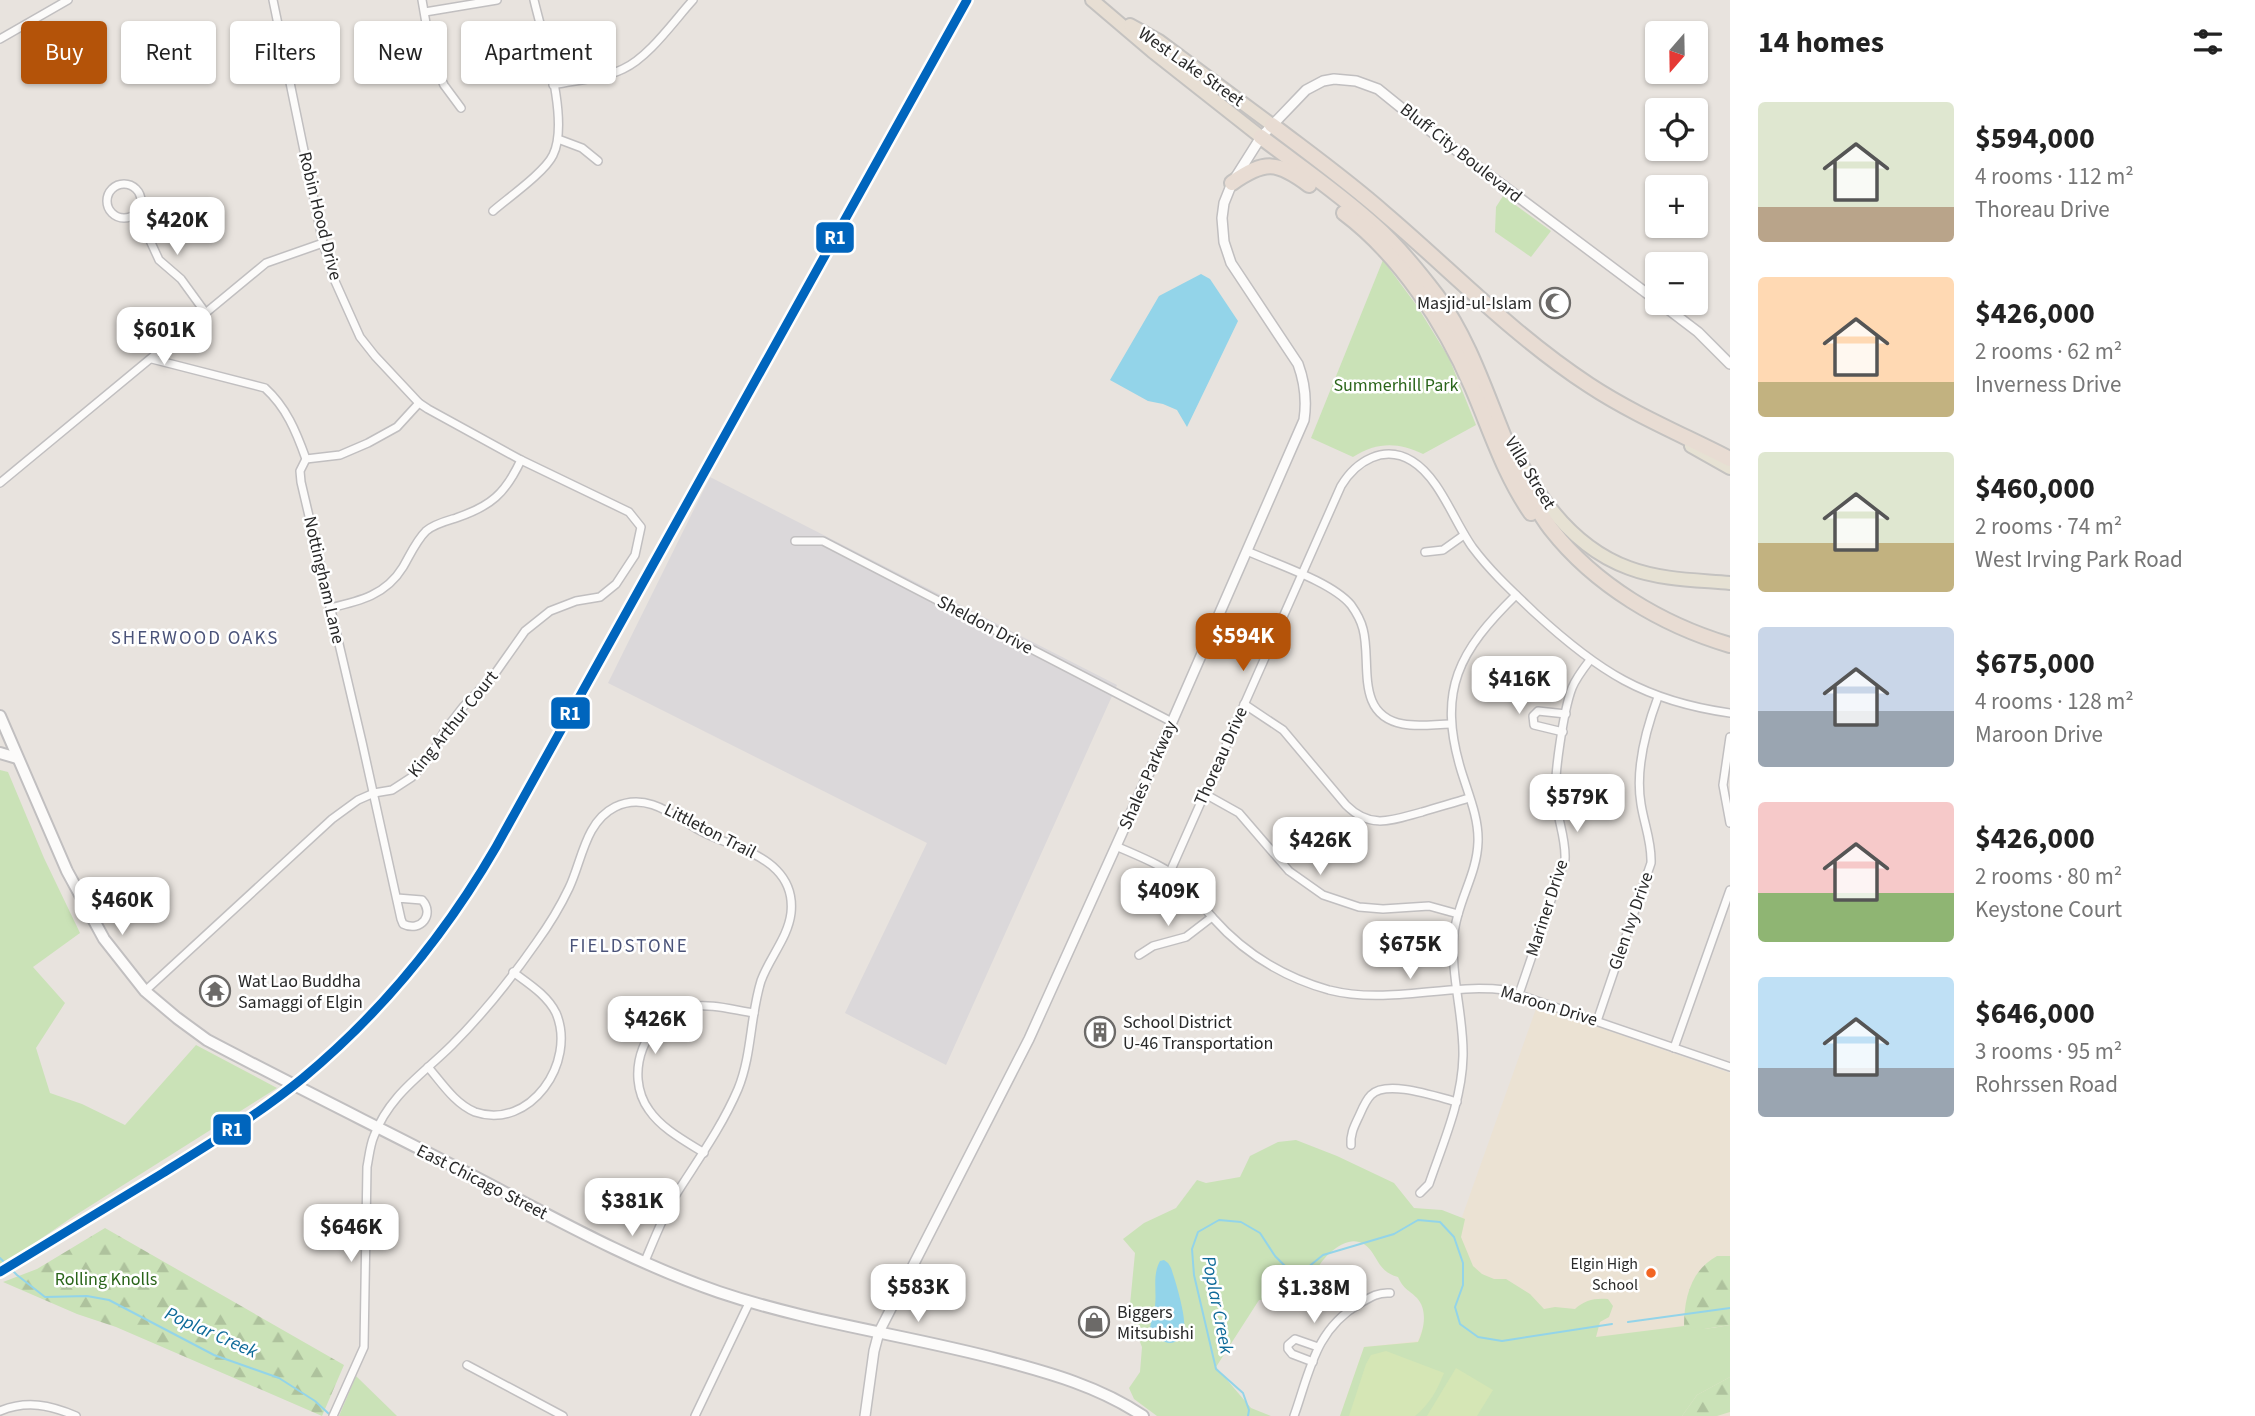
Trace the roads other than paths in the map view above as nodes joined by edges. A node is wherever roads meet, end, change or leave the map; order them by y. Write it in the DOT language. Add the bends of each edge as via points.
graph roads {
  1 [pos="68,0"];
  2 [pos="273,0"];
  3 [pos="422,0"];
  4 [pos="497,0"];
  5 [pos="534,0"];
  6 [pos="692,0"];
  7 [pos="1092,0"];
  8 [pos="425,12"];
  9 [pos="1109,13"];
  10 [pos="0,39"];
  11 [pos="554,85"];
  12 [pos="461,108"];
  13 [pos="1272,125"];
  14 [pos="1261,137"];
  15 [pos="558,139"];
  16 [pos="598,161"];
  17 [pos="1233,183"];
  18 [pos="492,211"];
  19 [pos="135,214"];
  20 [pos="323,243"];
  21 [pos="1645,292"];
  22 [pos="205,312"];
  23 [pos="1675,315"];
  24 [pos="152,359"];
  25 [pos="1730,364"];
  26 [pos="419,403"];
  27 [pos="1622,405"];
  28 [pos="1493,407"];
  29 [pos="306,458"];
  30 [pos="1730,459"];
  31 [pos="521,460"];
  32 [pos="1730,468"];
  33 [pos="0,483"];
  34 [pos="641,527"];
  35 [pos="1464,535"];
  36 [pos="796,541"];
  37 [pos="1247,551"];
  38 [pos="1425,552"];
  39 [pos="1577,559"];
  40 [pos="1301,575"];
  41 [pos="1730,583"];
  42 [pos="1516,595"];
  43 [pos="330,608"];
  44 [pos="1730,645"];
  45 [pos="1590,660"];
  46 [pos="1658,697"];
  47 [pos="1244,704"];
  48 [pos="1730,713"];
  49 [pos="1566,714"];
  50 [pos="2,720"];
  51 [pos="1172,722"];
  52 [pos="1451,724"];
  53 [pos="1563,732"];
  54 [pos="1730,737"];
  55 [pos="0,740"];
  56 [pos="0,753"];
  57 [pos="17,758"];
  58 [pos="374,793"];
  59 [pos="1205,794"];
  60 [pos="1469,798"];
  61 [pos="1730,823"];
  62 [pos="1116,846"];
  63 [pos="1170,872"];
  64 [pos="1730,890"];
  65 [pos="397,898"];
  66 [pos="1458,914"];
  67 [pos="1212,917"];
  68 [pos="1139,955"];
  69 [pos="513,972"];
  70 [pos="145,990"];
  71 [pos="1457,990"];
  72 [pos="1519,993"];
  73 [pos="754,1013"];
  74 [pos="1597,1021"];
  75 [pos="1674,1048"];
  76 [pos="428,1067"];
  77 [pos="1730,1067"];
  78 [pos="1457,1102"];
  79 [pos="377,1128"];
  80 [pos="1350,1145"];
  81 [pos="704,1153"];
  82 [pos="1420,1193"];
  83 [pos="645,1261"];
  84 [pos="1390,1293"];
  85 [pos="750,1301"];
  86 [pos="879,1332"];
  87 [pos="1318,1347"];
  88 [pos="1313,1362"];
  89 [pos="467,1365"];
  90 [pos="542,1405"];
  91 [pos="0,1411"];
  92 [pos="334,1412"];
  93 [pos="76,1416"];
  94 [pos="540,1416"];
  95 [pos="563,1416"];
  96 [pos="695,1416"];
  97 [pos="865,1416"];
  98 [pos="1143,1416"];
  99 [pos="1294,1416"];
  1 -- 10 [label="street"];
  2 -- 20 [label="street, Robin Hood Drive"];
  3 -- 8 [label="street"];
  4 -- 8 [label="street"];
  5 -- 11 [label="street"];
  6 -- 11 [label="street" via="642,57 626,68"];
  7 -- 9 [label="highway, West Lake Street"];
  8 -- 12 [label="street" via="432,58"];
  9 -- 13 [label="highway, West Lake Street" via="1159,41"];
  9 -- 14 [label="highway, West Lake Street"];
  11 -- 15 [label="street"];
  13 -- 14 [label="street, Bluff City Boulevard"];
  13 -- 21 [label="street, Bluff City Boulevard" via="1298,96 1322,81 1356,80 1378,89"];
  13 -- 27 [label="highway" via="1385,214 1518,332"];
  14 -- 17 [label="street, Shales Parkway"];
  14 -- 28 [label="highway" via="1374,224 1399,250 1438,297 1462,337"];
  15 -- 16 [label="street" via="582,148"];
  15 -- 18 [label="street" via="552,158"];
  17 -- 37 [label="street, Shales Parkway" via="1222,218 1227,254 1292,353 1303,376 1306,397 1304,420"];
  17 -- 39 [label="highway" via="1250,170 1278,167 1354,220 1389,253 1452,346 1517,492 1539,524"];
  19 -- 19 [label="street" via="141,201 137,190 121,184 111,190 110,210 125,218"];
  19 -- 22 [label="street" via="159,260 181,279"];
  20 -- 22 [label="street" via="266,263"];
  20 -- 26 [label="street, Robin Hood Drive" via="360,337"];
  22 -- 24 [label="street"];
  23 -- 25 [label="street, Bluff City Boulevard"];
  24 -- 29 [label="street, Nottingham Lane" via="265,387 288,416"];
  24 -- 33 [label="street"];
  26 -- 29 [label="street" via="397,427 368,443 340,455"];
  26 -- 31 [label="street, Robin Hood Drive"];
  27 -- 30 [label="highway"];
  27 -- 32 [label="main road"];
  28 -- 39 [label="highway" via="1532,498 1549,527"];
  28 -- 41 [label="main road, Villa Street" via="1545,502 1576,536 1628,568 1658,576"];
  29 -- 43 [label="street, Nottingham Lane" via="301,482"];
  31 -- 34 [label="street, Robin Hood Drive" via="629,512"];
  31 -- 43 [label="street" via="507,486 490,504 428,529 387,586 363,600"];
  34 -- 58 [label="street, King Arthur Court" via="635,555 616,584 600,597 550,611 525,631 412,777 393,790"];
  35 -- 38 [label="street" via="1443,550"];
  35 -- 40 [label="street, Thoreau Drive" via="1427,472 1410,459 1370,457 1353,468 1341,486"];
  35 -- 42 [label="street, Thoreau Drive"];
  36 -- 51 [label="street, Sheldon Drive" via="823,541"];
  37 -- 40 [label="street"];
  37 -- 51 [label="street, Shales Parkway"];
  39 -- 44 [label="highway" via="1672,624"];
  40 -- 47 [label="street, Thoreau Drive"];
  40 -- 52 [label="street" via="1335,591 1356,612 1364,631 1368,693 1377,710 1402,724"];
  42 -- 45 [label="street, Thoreau Drive"];
  42 -- 52 [label="street" via="1483,628 1462,661 1454,686"];
  43 -- 58 [label="street, Nottingham Lane"];
  45 -- 46 [label="street, Thoreau Drive"];
  45 -- 49 [label="street, Mariner Drive" via="1573,687"];
  46 -- 48 [label="street, Thoreau Drive"];
  46 -- 74 [label="street, Glen Ivy Drive" via="1639,782 1651,863"];
  47 -- 59 [label="street, Thoreau Drive"];
  47 -- 60 [label="street" via="1283,730 1346,805 1366,819 1390,821"];
  49 -- 53 [label="street, Mariner Drive"];
  49 -- 53 [label="street" via="1538,711 1533,716 1534,725"];
  50 -- 55 [label="main road"];
  50 -- 57 [label="main road, East Chicago Street"];
  51 -- 62 [label="street, Shales Parkway"];
  52 -- 60 [label="street"];
  53 -- 72 [label="street, Mariner Drive" via="1555,788 1565,859"];
  54 -- 61 [label="street" via="1723,785"];
  56 -- 57 [label="main road"];
  57 -- 70 [label="main road, East Chicago Street" via="104,939"];
  58 -- 65 [label="street, Nottingham Lane"];
  58 -- 70 [label="street, King Arthur Court" via="332,819"];
  59 -- 63 [label="street, Thoreau Drive"];
  59 -- 66 [label="street" via="1238,813 1289,871 1323,895 1359,906 1429,906"];
  60 -- 66 [label="street" via="1478,847"];
  62 -- 63 [label="street, Maroon Drive"];
  62 -- 86 [label="street, Shales Parkway" via="1029,1039"];
  63 -- 67 [label="street, Maroon Drive"];
  64 -- 75 [label="street"];
  65 -- 65 [label="street, Nottingham Lane" via="422,900 428,912 423,923 410,928 403,924"];
  66 -- 71 [label="street" via="1453,942"];
  67 -- 68 [label="street" via="1186,937"];
  67 -- 71 [label="street, Maroon Drive" via="1265,962 1321,987 1378,996"];
  69 -- 73 [label="street, Littleton Trail" via="562,902 595,824 617,806 647,803 759,856 785,881 790,900 788,925 761,981"];
  69 -- 76 [label="street, Littleton Trail" via="472,1024"];
  69 -- 76 [label="street" via="546,998 558,1021 560,1056 538,1095 514,1112 476,1112 457,1100"];
  70 -- 79 [label="main road, East Chicago Street" via="207,1040"];
  71 -- 72 [label="street, Maroon Drive"];
  71 -- 78 [label="street" via="1463,1058"];
  72 -- 74 [label="street, Maroon Drive"];
  73 -- 81 [label="street, Littleton Trail" via="739,1085"];
  73 -- 81 [label="street" via="690,1007 659,1024 643,1048 637,1071 643,1101 667,1128"];
  74 -- 75 [label="street, Maroon Drive"];
  75 -- 77 [label="street, Maroon Drive"];
  76 -- 79 [label="street, Littleton Trail" via="402,1091"];
  78 -- 80 [label="street" via="1382,1088 1368,1098 1352,1129"];
  78 -- 82 [label="street" via="1429,1184"];
  79 -- 83 [label="main road, East Chicago Street"];
  79 -- 92 [label="street" via="368,1167 363,1347"];
  81 -- 83 [label="street, Littleton Trail" via="668,1209"];
  83 -- 85 [label="main road, East Chicago Street"];
  84 -- 87 [label="street" via="1374,1296 1339,1317"];
  85 -- 86 [label="main road, East Chicago Street"];
  85 -- 96 [label="street"];
  86 -- 97 [label="street, Shales Parkway"];
  86 -- 98 [label="main road, East Chicago Street" via="1056,1375"];
  87 -- 88 [label="street"];
  87 -- 88 [label="street" via="1295,1339 1288,1345 1292,1354"];
  88 -- 99 [label="street"];
  89 -- 90 [label="street"];
  90 -- 94 [label="street"];
  90 -- 95 [label="street"];
  91 -- 93 [label="street" via="33,1404"];
}
